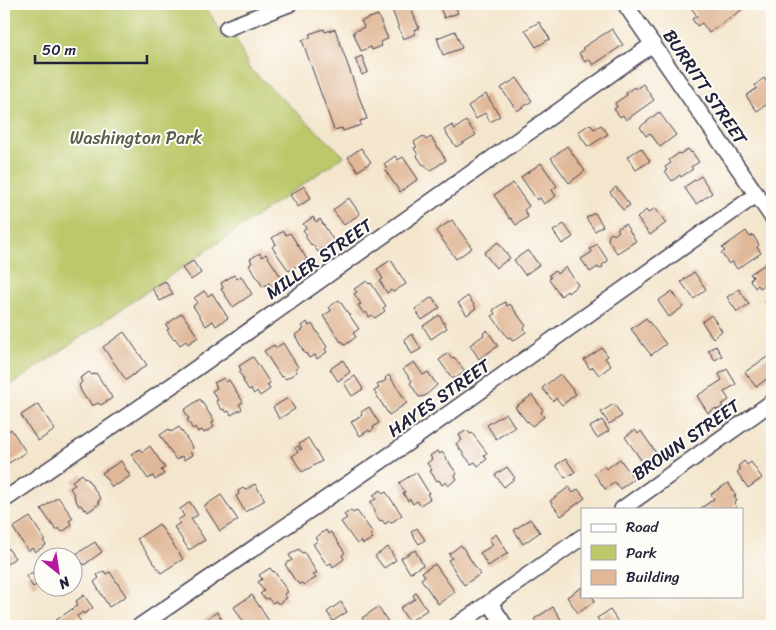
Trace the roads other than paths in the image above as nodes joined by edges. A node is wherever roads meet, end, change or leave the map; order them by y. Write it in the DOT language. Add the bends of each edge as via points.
graph roads {
  1 [pos="289,4"];
  2 [pos="625,4"];
  3 [pos="227,28"];
  4 [pos="653,44"];
  5 [pos="756,195"];
  6 [pos="772,217"];
  7 [pos="772,402"];
  8 [pos="4,500"];
  9 [pos="623,508"];
  10 [pos="581,538"];
  11 [pos="490,603"];
  12 [pos="140,626"];
  13 [pos="456,626"];
  14 [pos="505,626"];
  1 -- 3 [label="street"];
  2 -- 4 [label="street, BURRITT STREET"];
  4 -- 5 [label="street, BURRITT STREET"];
  4 -- 8 [label="street, MILLER STREET" via="177,382"];
  5 -- 6 [label="street, BURRITT STREET"];
  5 -- 12 [label="street, HAYES STREET" via="406,444"];
  7 -- 9 [label="street, BROWN STREET"];
  10 -- 11 [label="street"];
  11 -- 13 [label="street"];
  11 -- 14 [label="street"];
}
